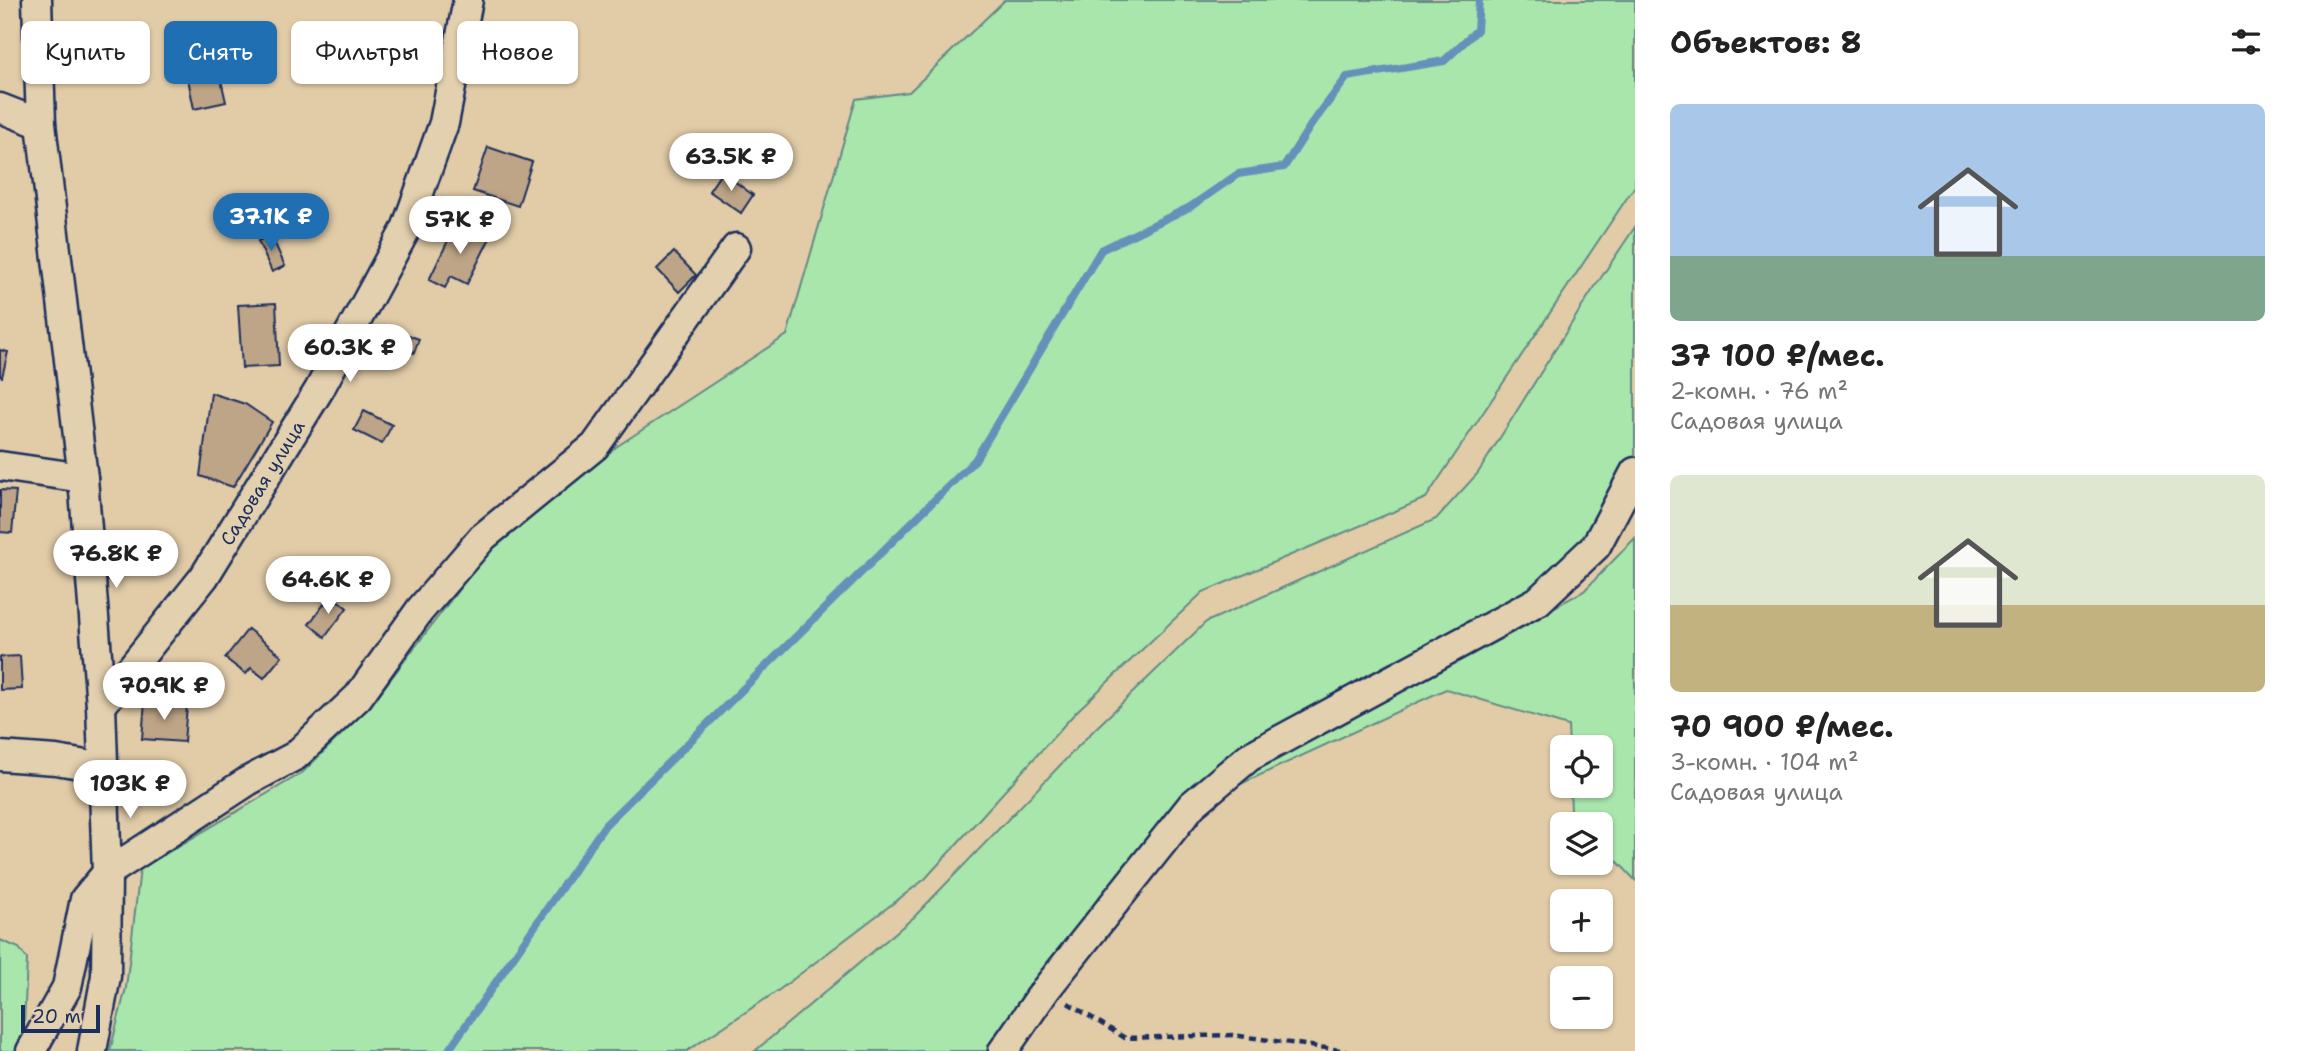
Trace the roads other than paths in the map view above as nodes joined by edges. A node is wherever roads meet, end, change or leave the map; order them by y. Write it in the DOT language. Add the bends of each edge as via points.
graph roads {
  1 [pos="37,0"];
  2 [pos="468,0"];
  3 [pos="0,107"];
  4 [pos="41,124"];
  5 [pos="736,248"];
  6 [pos="0,466"];
  7 [pos="1635,472"];
  8 [pos="83,478"];
  9 [pos="101,706"];
  10 [pos="0,756"];
  11 [pos="104,768"];
  12 [pos="107,873"];
  13 [pos="31,1051"];
  14 [pos="92,1051"];
  15 [pos="1003,1051"];
  1 -- 4 [label="street"];
  2 -- 9 [label="street, Садовая улица" via="444,123 405,229 319,390 204,578"];
  3 -- 4 [label="street"];
  4 -- 8 [label="street"];
  5 -- 12 [label="street" via="595,446 483,537 419,610 359,697 295,755"];
  6 -- 8 [label="street"];
  7 -- 15 [label="street" via="1596,546 1538,601 1249,757 1192,805 1046,989"];
  8 -- 9 [label="street"];
  9 -- 11 [label="street"];
  10 -- 11 [label="street"];
  11 -- 12 [label="street"];
  12 -- 13 [label="street" via="85,899 67,987"];
  12 -- 14 [label="street" via="106,976"];
}
